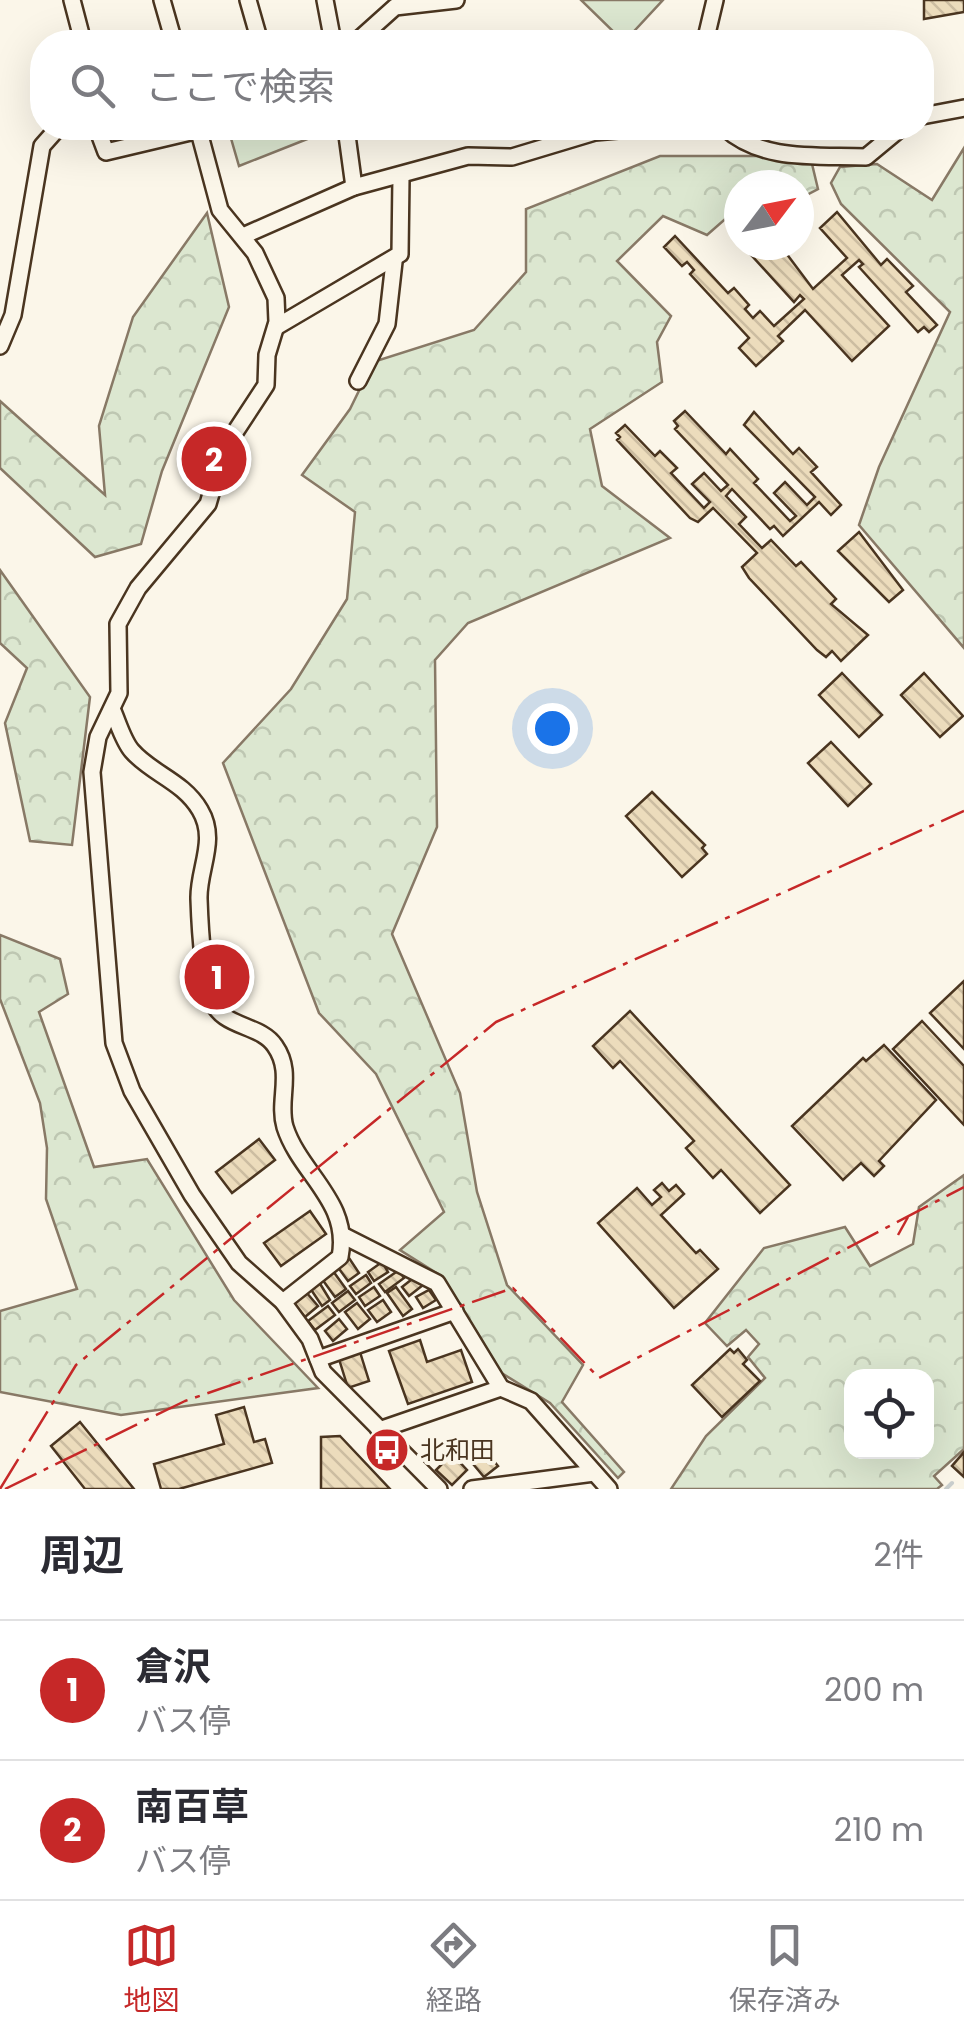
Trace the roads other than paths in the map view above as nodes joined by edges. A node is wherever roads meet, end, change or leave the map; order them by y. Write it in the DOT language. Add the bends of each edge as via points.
graph roads {
  1 [pos="72,0"];
  2 [pos="162,0"];
  3 [pos="248,0"];
  4 [pos="325,0"];
  5 [pos="456,0"];
  6 [pos="715,0"];
  7 [pos="80,30"];
  8 [pos="171,30"];
  9 [pos="257,30"];
  10 [pos="331,30"];
  11 [pos="369,30"];
  12 [pos="708,30"];
  13 [pos="964,108"];
  14 [pos="934,114"];
  15 [pos="47,140"];
  16 [pos="102,140"];
  17 [pos="154,140"];
  18 [pos="201,140"];
  19 [pos="348,140"];
  20 [pos="568,140"];
  21 [pos="738,140"];
  22 [pos="887,140"];
  23 [pos="401,177"];
  24 [pos="354,187"];
  25 [pos="243,236"];
  26 [pos="394,262"];
  27 [pos="276,326"];
  28 [pos="0,346"];
  29 [pos="358,381"];
  30 [pos="112,709"];
  31 [pos="344,1236"];
  32 [pos="283,1302"];
  33 [pos="455,1311"];
  34 [pos="318,1359"];
  35 [pos="501,1388"];
  36 [pos="379,1430"];
  37 [pos="594,1473"];
  38 [pos="439,1489"];
  39 [pos="472,1489"];
  40 [pos="610,1489"];
  1 -- 7 [label="street"];
  2 -- 8 [label="street"];
  3 -- 9 [label="street"];
  4 -- 10 [label="street"];
  5 -- 11 [label="street" via="395,7"];
  6 -- 12 [label="street"];
  13 -- 14 [label="street"];
  15 -- 28 [label="street" via="13,316"];
  16 -- 17 [label="street" via="106,152"];
  18 -- 25 [label="street" via="220,210"];
  19 -- 24 [label="street"];
  20 -- 23 [label="street" via="512,157 468,156"];
  21 -- 22 [label="street" via="765,152 866,157"];
  23 -- 24 [label="street"];
  23 -- 26 [label="street" via="400,254"];
  24 -- 25 [label="street"];
  25 -- 27 [label="street" via="276,298"];
  26 -- 27 [label="street"];
  26 -- 29 [label="street" via="387,324"];
  27 -- 30 [label="street" via="260,400 224,449 208,504 138,588 118,624 119,693"];
  30 -- 31 [label="street" via="131,750 181,785 208,826 198,897 212,1001 226,1018 267,1034 279,1051 287,1077 285,1126"];
  30 -- 32 [label="street" via="92,772 114,1044 192,1195 239,1263"];
  31 -- 32 [label="street" via="340,1257"];
  31 -- 33 [label="street" via="437,1283"];
  32 -- 34 [label="street"];
  33 -- 34 [label="street"];
  33 -- 35 [label="street"];
  34 -- 36 [label="street"];
  35 -- 36 [label="street"];
  35 -- 37 [label="street" via="531,1401"];
  36 -- 38 [label="street"];
  37 -- 39 [label="street"];
  37 -- 40 [label="street"];
}
